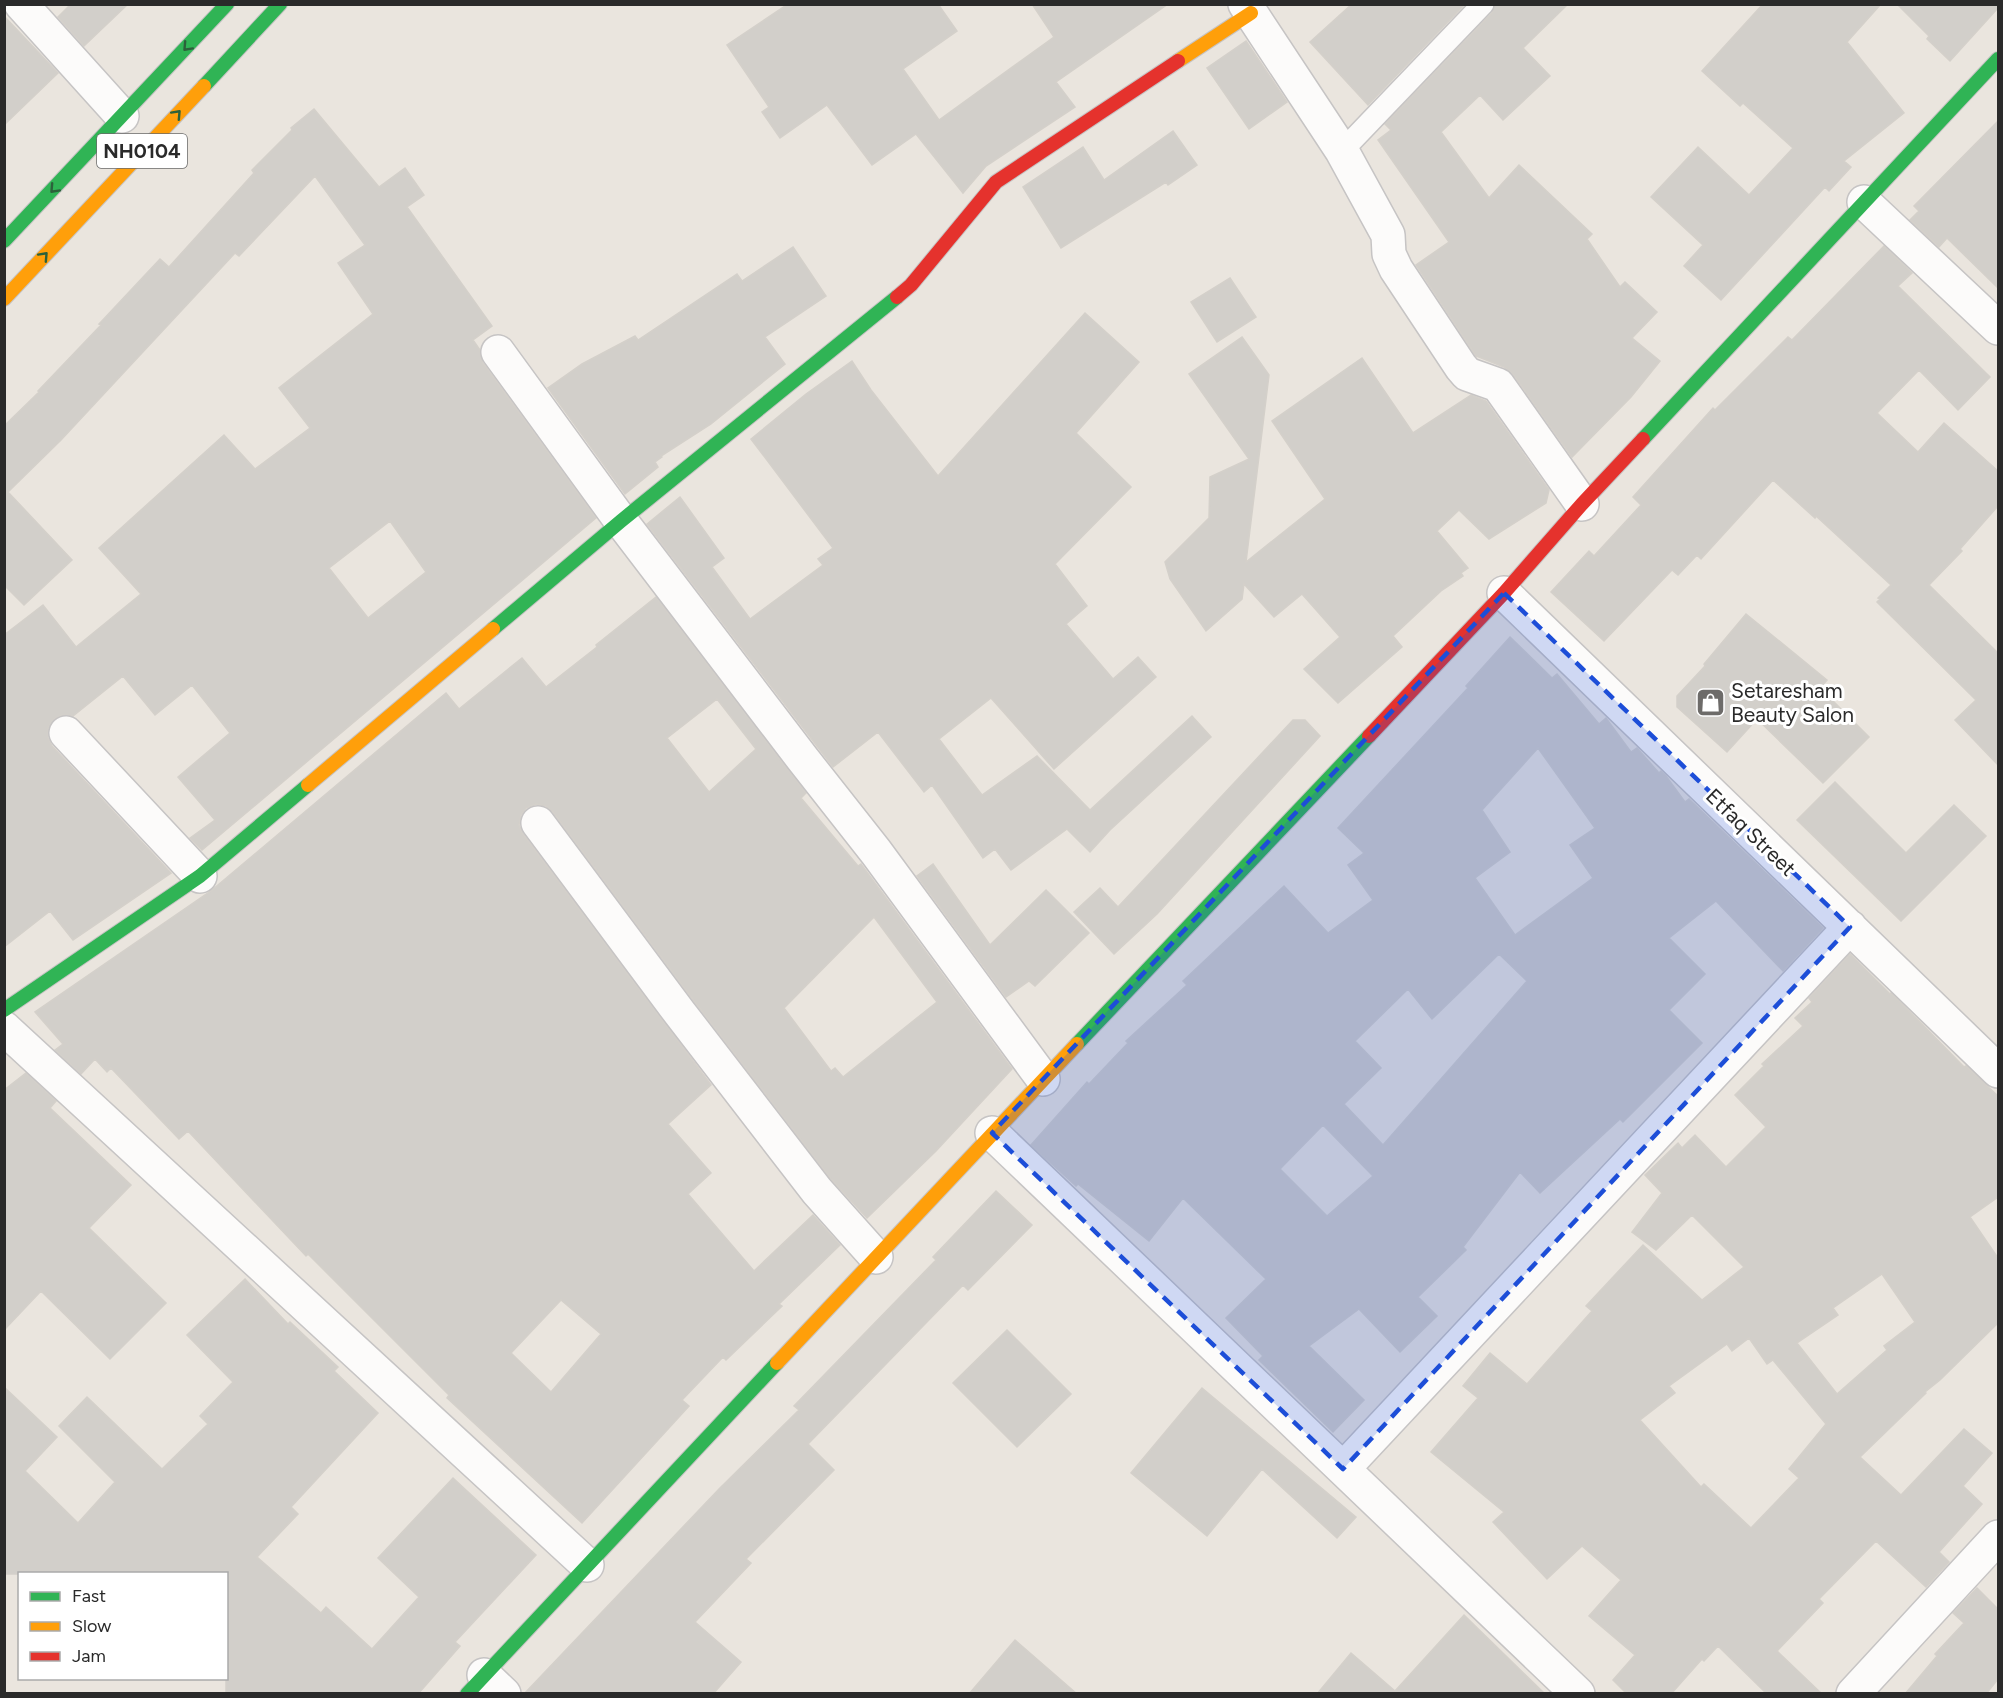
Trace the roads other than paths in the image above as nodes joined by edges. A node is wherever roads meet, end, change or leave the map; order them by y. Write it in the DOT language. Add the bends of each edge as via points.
graph roads {
  1 [pos="21,4"];
  2 [pos="227,4"];
  3 [pos="280,4"];
  4 [pos="1483,4"];
  5 [pos="1248,9"];
  6 [pos="1998,59"];
  7 [pos="122,116"];
  8 [pos="1342,151"];
  9 [pos="1864,202"];
  10 [pos="4,241"];
  11 [pos="4,299"];
  12 [pos="1998,328"];
  13 [pos="498,352"];
  14 [pos="1582,504"];
  15 [pos="621,521"];
  16 [pos="1504,593"];
  17 [pos="66,733"];
  18 [pos="538,823"];
  19 [pos="200,876"];
  20 [pos="1850,927"];
  21 [pos="4,1010"];
  22 [pos="4,1028"];
  23 [pos="1998,1071"];
  24 [pos="1043,1079"];
  25 [pos="992,1133"];
  26 [pos="876,1257"];
  27 [pos="1343,1469"];
  28 [pos="1998,1537"];
  29 [pos="588,1565"];
  30 [pos="485,1687"];
  31 [pos="1578,1694"];
  32 [pos="1853,1694"];
  1 -- 7 [label="street"];
  2 -- 7 [label="main road, NH0104, one-way"];
  11 -- 3 [label="main road, NH0104, one-way"];
  4 -- 8 [label="lane"];
  5 -- 8 [label="street"];
  5 -- 15 [label="main road" via="996,182 911,285"];
  6 -- 9 [label="main road"];
  7 -- 10 [label="main road, NH0104, one-way"];
  8 -- 14 [label="street" via="1388,235 1389,254 1396,269 1461,368 1498,385"];
  9 -- 12 [label="street"];
  9 -- 14 [label="main road"];
  13 -- 15 [label="street"];
  14 -- 16 [label="main road"];
  15 -- 19 [label="main road"];
  15 -- 24 [label="street" via="876,852"];
  16 -- 20 [label="street, Etfaq Street"];
  16 -- 24 [label="main road"];
  17 -- 19 [label="street"];
  18 -- 26 [label="street" via="816,1191"];
  19 -- 21 [label="main road"];
  20 -- 23 [label="street, Etfaq Street"];
  20 -- 27 [label="street"];
  22 -- 29 [label="street"];
  24 -- 25 [label="main road"];
  25 -- 26 [label="main road"];
  25 -- 27 [label="street"];
  26 -- 29 [label="main road"];
  27 -- 31 [label="street"];
  28 -- 32 [label="street"];
  29 -- 30 [label="main road"];
}
